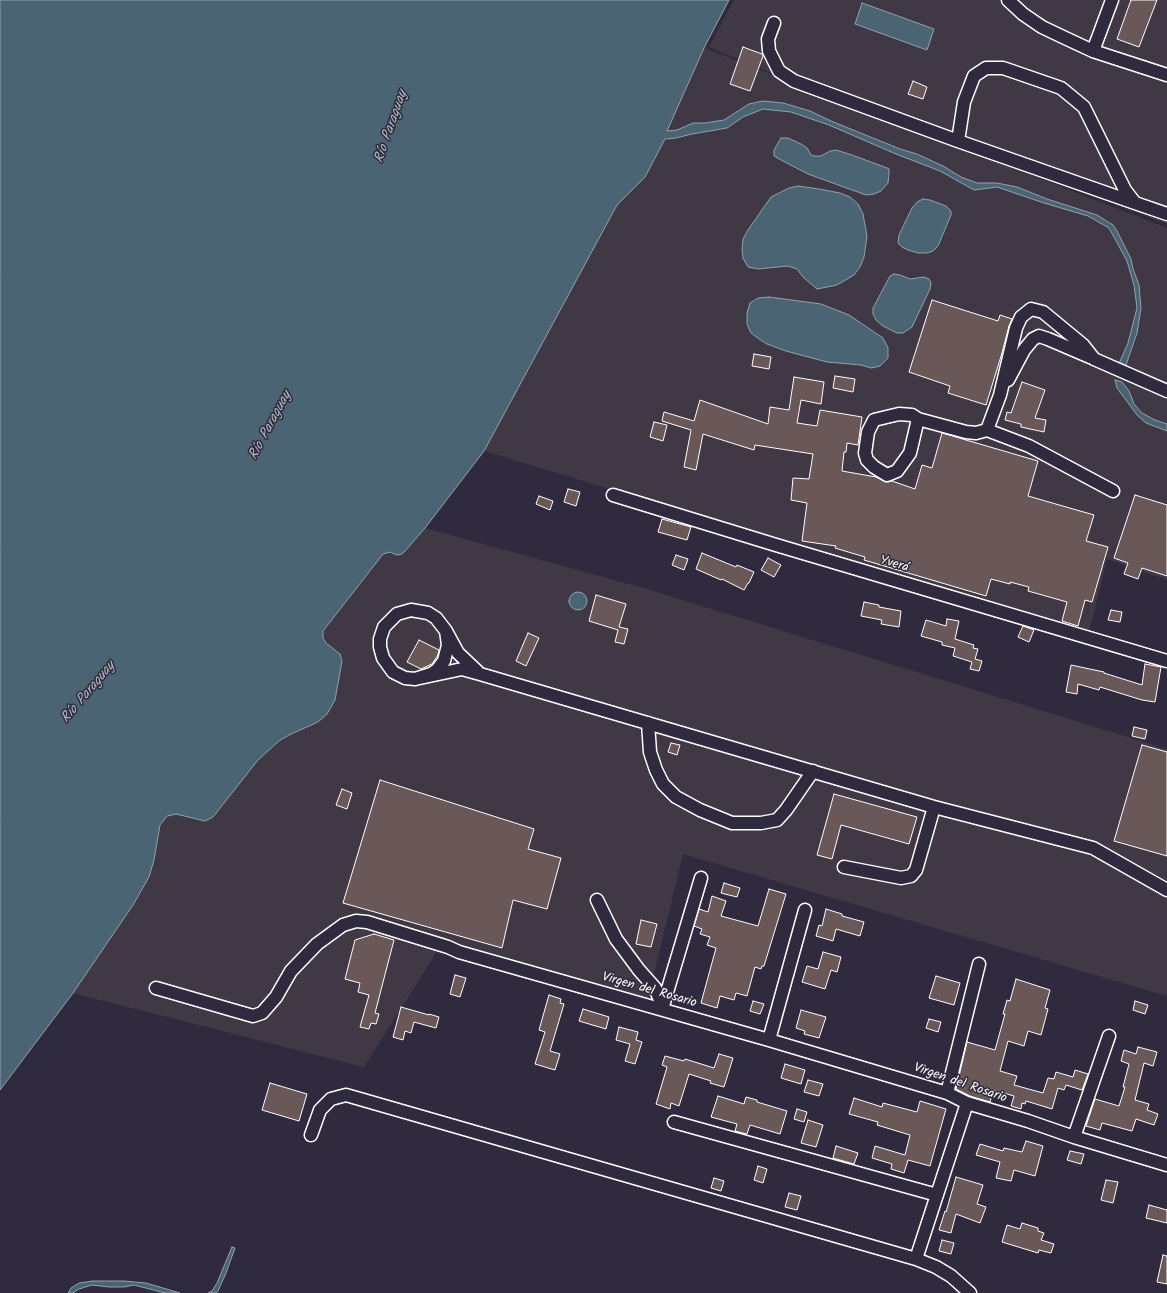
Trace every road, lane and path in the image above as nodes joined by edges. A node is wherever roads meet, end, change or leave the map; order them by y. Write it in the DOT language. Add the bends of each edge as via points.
graph roads {
  1 [pos="1008,0"];
  2 [pos="1112,0"];
  3 [pos="774,23"];
  4 [pos="1093,51"];
  5 [pos="1167,75"];
  6 [pos="958,141"];
  7 [pos="1135,202"];
  8 [pos="1167,214"];
  9 [pos="1094,359"];
  10 [pos="1167,391"];
  11 [pos="1000,395"];
  12 [pos="918,419"];
  13 [pos="987,430"];
  14 [pos="1113,491"];
  15 [pos="613,494"];
  16 [pos="446,631"];
  17 [pos="1167,661"];
  18 [pos="480,674"];
  19 [pos="415,679"];
  20 [pos="648,723"];
  21 [pos="813,771"];
  22 [pos="934,806"];
  23 [pos="844,867"];
  24 [pos="701,878"];
  25 [pos="1167,890"];
  26 [pos="597,900"];
  27 [pos="805,910"];
  28 [pos="979,964"];
  29 [pos="156,988"];
  30 [pos="662,1008"];
  31 [pos="1109,1036"];
  32 [pos="769,1040"];
  33 [pos="948,1093"];
  34 [pos="967,1103"];
  35 [pos="674,1122"];
  36 [pos="311,1135"];
  37 [pos="1074,1137"];
  38 [pos="1167,1165"];
  39 [pos="937,1195"];
  40 [pos="916,1259"];
  41 [pos="970,1293"];
  1 -- 4 [label="street" via="1042,27"];
  2 -- 4 [label="street"];
  3 -- 6 [label="street" via="768,39 769,51 779,71 794,81"];
  4 -- 5 [label="street"];
  6 -- 7 [label="street"];
  6 -- 7 [label="street" via="964,102 974,76 986,68 1003,68 1061,88 1084,107 1121,183"];
  7 -- 8 [label="street"];
  9 -- 10 [label="street"];
  9 -- 11 [label="street" via="1039,336 1024,350"];
  9 -- 11 [label="street" via="1083,345 1043,312 1031,309 1021,317 1016,328"];
  11 -- 13 [label="street"];
  12 -- 12 [label="street" via="912,415 899,414 874,420 868,432 865,453 867,460 887,475 898,471 910,454"];
  12 -- 13 [label="street" via="966,432"];
  13 -- 14 [label="street" via="1029,446"];
  15 -- 17 [label="street, Yverá" via="776,546"];
  16 -- 18 [label="street" via="458,653"];
  16 -- 19 [label="street" via="448,645 444,661 431,674"];
  16 -- 19 [label="street" via="436,618 428,613 411,610 397,614 384,627 380,640 382,658 393,672 405,678"];
  18 -- 19 [label="street" via="462,669"];
  18 -- 20 [label="street"];
  20 -- 21 [label="street"];
  20 -- 21 [label="street" via="650,752 663,784 676,797 732,823 776,820"];
  21 -- 22 [label="street"];
  22 -- 23 [label="street" via="916,870 911,876 901,878"];
  22 -- 25 [label="street" via="1093,848"];
  24 -- 30 [label="street"];
  26 -- 30 [label="street" via="616,939 654,988"];
  27 -- 32 [label="street"];
  28 -- 33 [label="street"];
  29 -- 30 [label="street, Virgen del Rosario" via="253,1016 262,1013 276,997 291,971 317,944 343,925 356,921 367,922 459,952"];
  30 -- 32 [label="street, Virgen del Rosario"];
  31 -- 37 [label="street"];
  32 -- 33 [label="street, Virgen del Rosario"];
  33 -- 34 [label="street, Virgen del Rosario"];
  34 -- 37 [label="street, Virgen del Rosario"];
  34 -- 39 [label="street"];
  35 -- 39 [label="street"];
  36 -- 40 [label="street" via="320,1110 331,1099 346,1095"];
  37 -- 38 [label="street, Virgen del Rosario"];
  39 -- 40 [label="street"];
  40 -- 41 [label="street" via="946,1273"];
}
